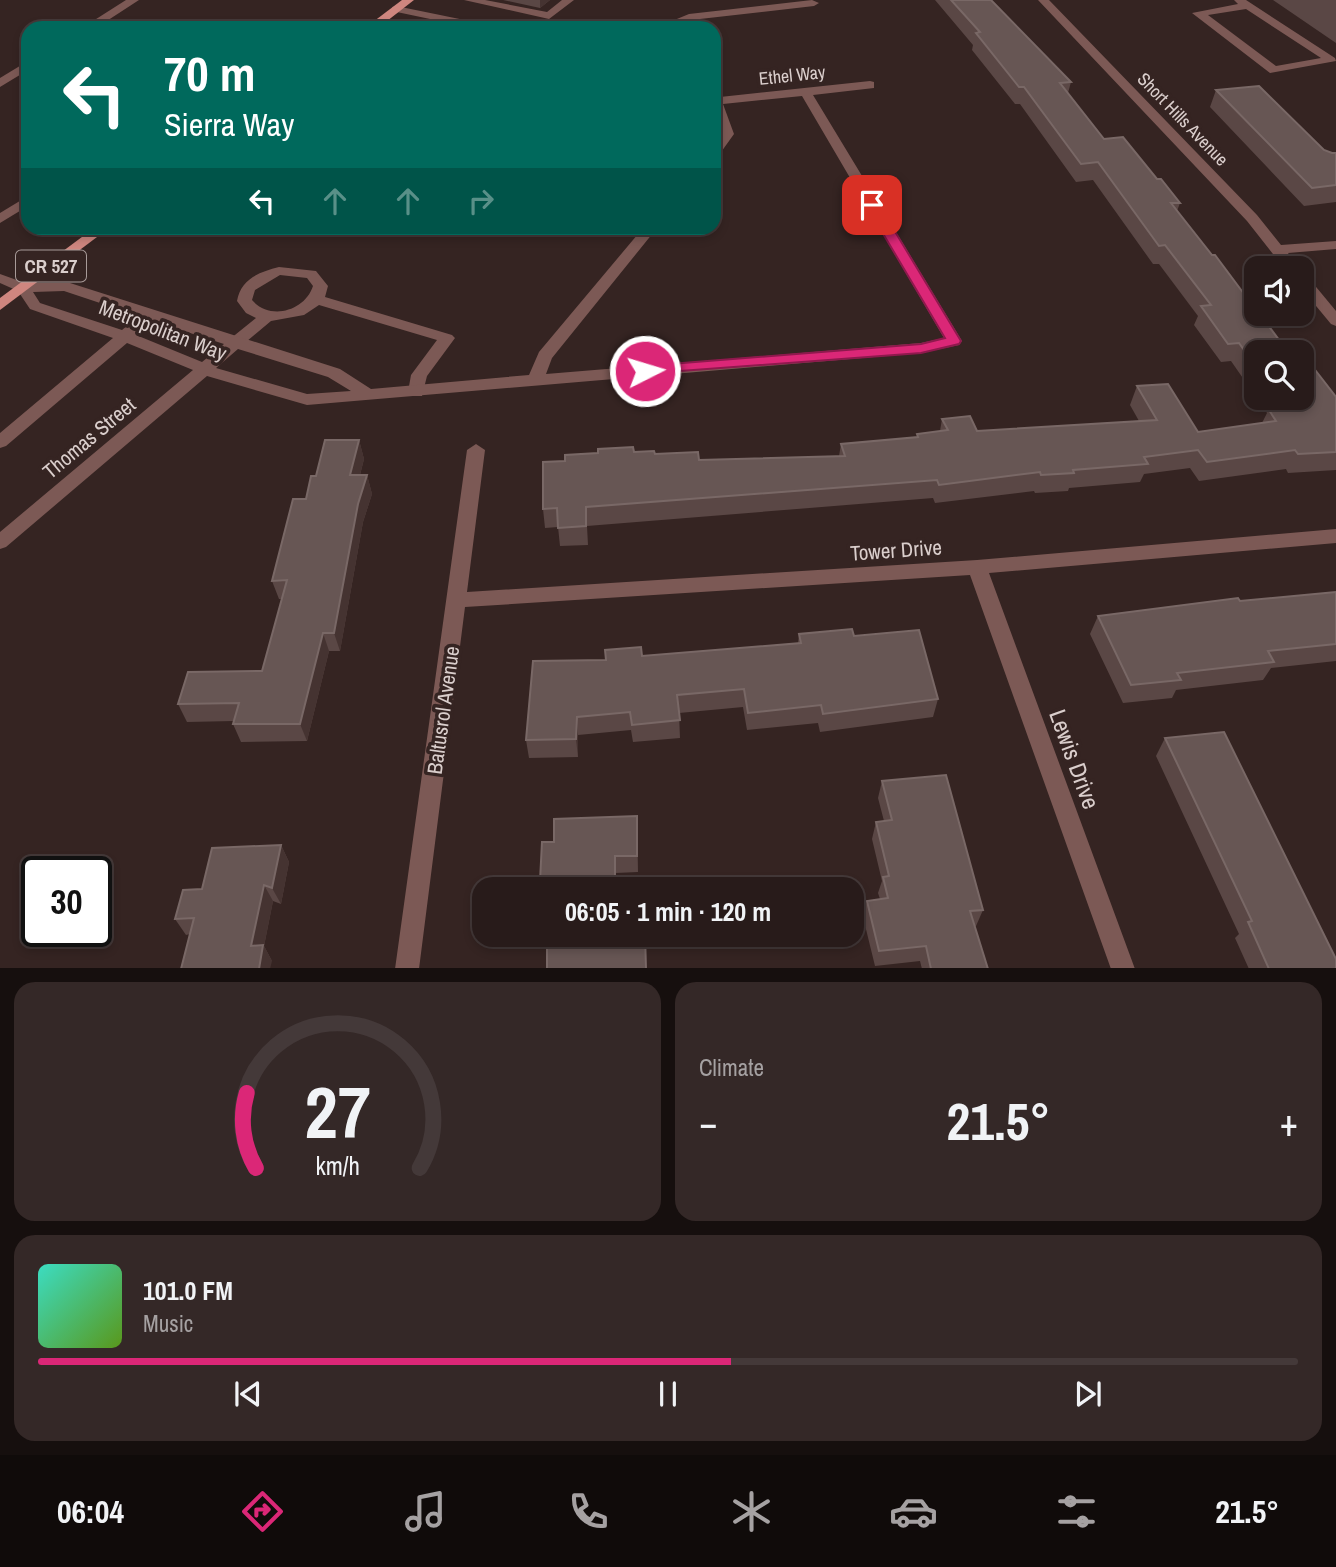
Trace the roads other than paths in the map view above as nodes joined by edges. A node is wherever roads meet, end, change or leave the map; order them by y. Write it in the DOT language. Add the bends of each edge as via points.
graph roads {
  1 [pos="134,0"];
  2 [pos="409,0"];
  3 [pos="469,0"];
  4 [pos="569,0"];
  5 [pos="1043,0"];
  6 [pos="814,3"];
  7 [pos="1243,3"];
  8 [pos="396,9"];
  9 [pos="100,21"];
  10 [pos="380,21"];
  11 [pos="455,21"];
  12 [pos="672,21"];
  13 [pos="21,70"];
  14 [pos="0,83"];
  15 [pos="870,85"];
  16 [pos="805,91"];
  17 [pos="721,98"];
  18 [pos="721,113"];
  19 [pos="721,143"];
  20 [pos="21,205"];
  21 [pos="0,219"];
  22 [pos="93,235"];
  23 [pos="644,235"];
  24 [pos="1336,245"];
  25 [pos="1278,250"];
  26 [pos="1283,256"];
  27 [pos="0,278"];
  28 [pos="23,288"];
  29 [pos="1314,294"];
  30 [pos="316,299"];
  31 [pos="0,305"];
  32 [pos="150,315"];
  33 [pos="267,316"];
  34 [pos="1336,321"];
  35 [pos="126,337"];
  36 [pos="235,343"];
  37 [pos="206,370"];
  38 [pos="535,380"];
  39 [pos="416,392"];
  40 [pos="371,396"];
  41 [pos="0,442"];
  42 [pos="476,450"];
  43 [pos="1336,536"];
  44 [pos="0,542"];
  45 [pos="977,568"];
  46 [pos="458,600"];
  47 [pos="407,968"];
  48 [pos="1123,968"];
  1 -- 9 [label="street"];
  2 -- 8 [label="main road"];
  3 -- 4 [label="street" via="549,16"];
  5 -- 25 [label="street, Short Hills Avenue"];
  6 -- 12 [label="street"];
  7 -- 7 [label="street" via="1270,20 1331,60 1274,70 1198,13"];
  8 -- 10 [label="main road"];
  8 -- 11 [label="street"];
  13 -- 14 [label="street"];
  15 -- 16 [label="street, Ethel Way"];
  16 -- 17 [label="street, Ethel Way"];
  16 -- 38 [label="street, Metropolitan Way" via="954,341 921,348"];
  18 -- 19 [label="street" via="728,134"];
  20 -- 21 [label="street"];
  22 -- 28 [label="main road, CR 527"];
  23 -- 38 [label="street" via="545,356"];
  24 -- 25 [label="street"];
  25 -- 26 [label="street, Short Hills Avenue"];
  27 -- 28 [label="street"];
  28 -- 31 [label="main road, CR 527"];
  28 -- 32 [label="street, Metropolitan Way" via="65,286"];
  28 -- 35 [label="street, Metropolitan Way" via="35,306"];
  29 -- 34 [label="street"];
  30 -- 33 [label="street" via="293,314"];
  30 -- 33 [label="street" via="321,286 311,274 290,270 267,275 250,286 244,301 255,313"];
  30 -- 39 [label="street" via="447,338 419,375"];
  32 -- 35 [label="street"];
  32 -- 36 [label="street, Metropolitan Way"];
  33 -- 36 [label="street, Thomas Street"];
  35 -- 37 [label="street, Metropolitan Way"];
  35 -- 41 [label="street"];
  36 -- 37 [label="street, Thomas Street"];
  36 -- 40 [label="street, Metropolitan Way" via="334,373"];
  37 -- 40 [label="street, Metropolitan Way" via="307,400"];
  37 -- 44 [label="street, Thomas Street"];
  38 -- 39 [label="street, Metropolitan Way"];
  39 -- 40 [label="street, Metropolitan Way"];
  42 -- 46 [label="street, Baltusrol Avenue"];
  43 -- 45 [label="street, Tower Drive"];
  45 -- 46 [label="street, Tower Drive"];
  45 -- 48 [label="street, Lewis Drive"];
  46 -- 47 [label="street, Baltusrol Avenue"];
}
